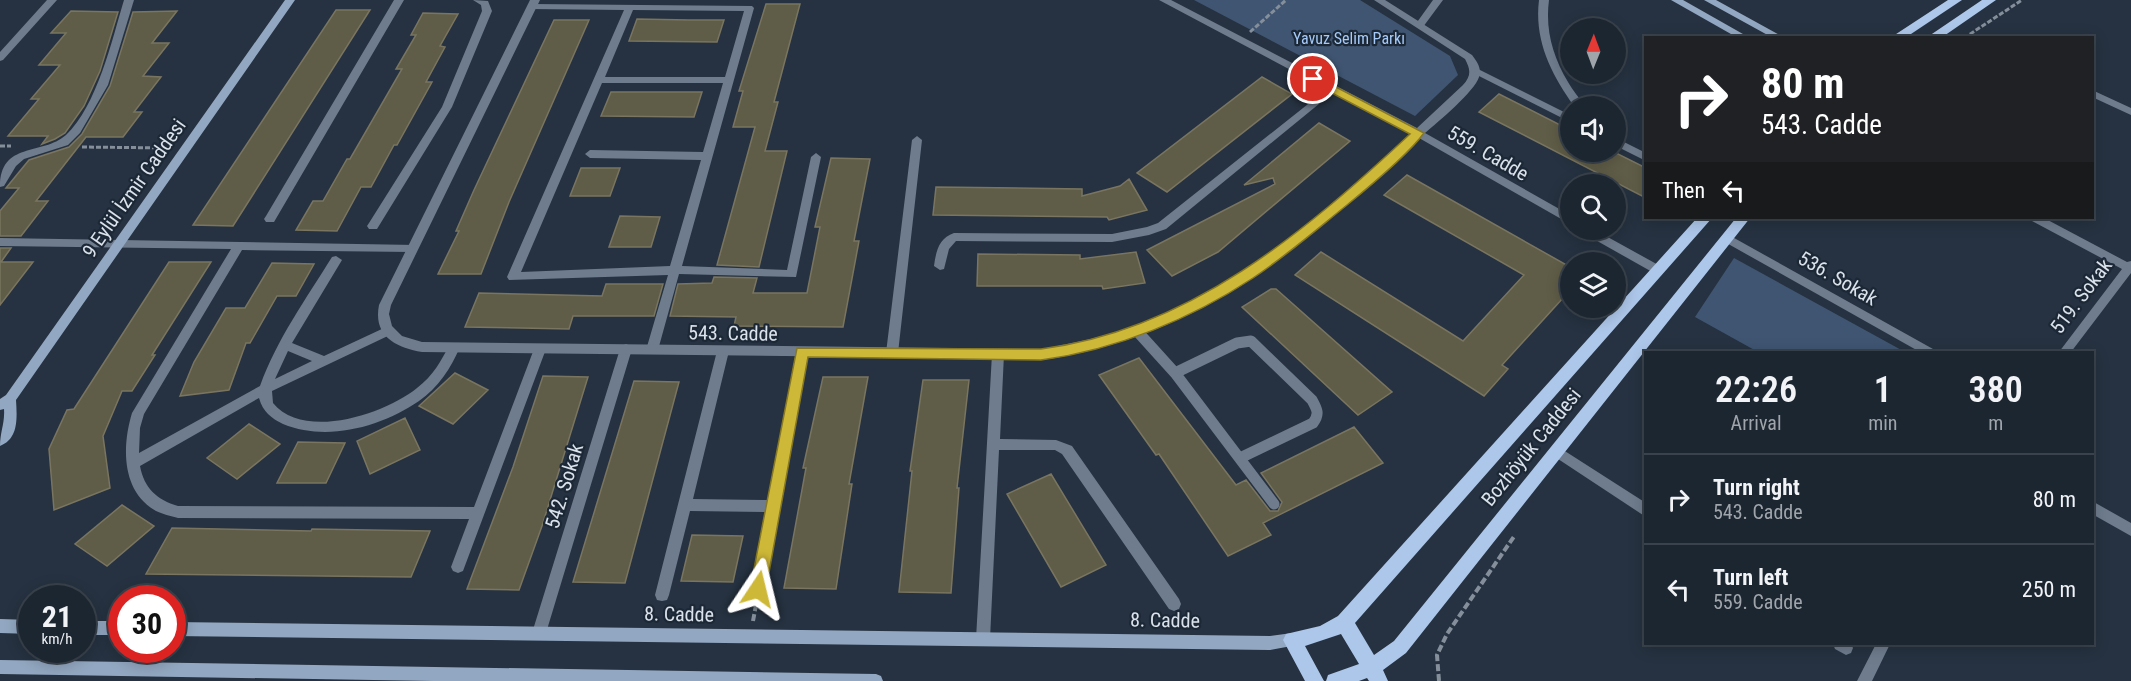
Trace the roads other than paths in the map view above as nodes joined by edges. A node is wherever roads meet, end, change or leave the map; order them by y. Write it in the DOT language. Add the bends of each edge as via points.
graph roads {
  1 [pos="52,0"];
  2 [pos="129,0"];
  3 [pos="290,0"];
  4 [pos="399,0"];
  5 [pos="478,0"];
  6 [pos="1164,0"];
  7 [pos="1379,0"];
  8 [pos="1438,0"];
  9 [pos="1544,0"];
  10 [pos="1676,0"];
  11 [pos="1709,0"];
  12 [pos="1956,0"];
  13 [pos="1990,0"];
  14 [pos="533,3"];
  15 [pos="630,7"];
  16 [pos="1420,26"];
  17 [pos="1742,36"];
  18 [pos="1777,36"];
  19 [pos="1899,36"];
  20 [pos="1935,36"];
  21 [pos="0,58"];
  22 [pos="1476,71"];
  23 [pos="598,80"];
  24 [pos="729,80"];
  25 [pos="1332,88"];
  26 [pos="2094,94"];
  27 [pos="1572,96"];
  28 [pos="2131,112"];
  29 [pos="1560,114"];
  30 [pos="1418,133"];
  31 [pos="917,140"];
  32 [pos="1626,147"];
  33 [pos="590,154"];
  34 [pos="707,156"];
  35 [pos="816,157"];
  36 [pos="1644,157"];
  37 [pos="0,183"];
  38 [pos="1560,214"];
  39 [pos="270,219"];
  40 [pos="1704,219"];
  41 [pos="1742,219"];
  42 [pos="2038,219"];
  43 [pos="373,226"];
  44 [pos="1727,238"];
  45 [pos="1605,240"];
  46 [pos="0,242"];
  47 [pos="119,243"];
  48 [pos="239,245"];
  49 [pos="412,248"];
  50 [pos="336,260"];
  51 [pos="940,266"];
  52 [pos="2130,267"];
  53 [pos="675,270"];
  54 [pos="1658,270"];
  55 [pos="388,331"];
  56 [pos="1137,331"];
  57 [pos="286,345"];
  58 [pos="454,347"];
  59 [pos="540,349"];
  60 [pos="626,350"];
  61 [pos="652,350"];
  62 [pos="723,351"];
  63 [pos="1927,351"];
  64 [pos="2066,351"];
  65 [pos="802,352"];
  66 [pos="892,353"];
  67 [pos="998,354"];
  68 [pos="324,361"];
  69 [pos="1175,373"];
  70 [pos="265,389"];
  71 [pos="5,402"];
  72 [pos="0,441"];
  73 [pos="993,444"];
  74 [pos="1557,451"];
  75 [pos="1240,458"];
  76 [pos="133,463"];
  77 [pos="1274,504"];
  78 [pos="685,505"];
  79 [pos="774,506"];
  80 [pos="2094,508"];
  81 [pos="1644,510"];
  82 [pos="479,513"];
  83 [pos="2131,530"];
  84 [pos="458,567"];
  85 [pos="758,589"];
  86 [pos="662,595"];
  87 [pos="1174,604"];
  88 [pos="1344,622"];
  89 [pos="0,627"];
  90 [pos="18,627"];
  91 [pos="186,629"];
  92 [pos="539,633"];
  93 [pos="983,639"];
  94 [pos="1292,640"];
  95 [pos="1882,645"];
  96 [pos="0,667"];
  97 [pos="1375,674"];
  98 [pos="191,675"];
  99 [pos="500,678"];
  100 [pos="817,681"];
  101 [pos="876,681"];
  102 [pos="1315,681"];
  103 [pos="1335,681"];
  104 [pos="1864,681"];
  1 -- 21 [label="street"];
  2 -- 37 [label="street" via="103,85 72,136 20,156"];
  3 -- 47 [label="main road, 9 Eylül İzmir Caddesi"];
  4 -- 39 [label="street"];
  5 -- 43 [label="street" via="485,3 487,11 447,108"];
  6 -- 25 [label="street, 559. Cadde"];
  7 -- 16 [label="street"];
  8 -- 16 [label="street"];
  9 -- 27 [label="street" via="1543,22 1549,52"];
  10 -- 17 [label="main road"];
  11 -- 18 [label="main road"];
  12 -- 19 [label="main road"];
  13 -- 20 [label="main road"];
  14 -- 15 [label="street"];
  14 -- 49 [label="street"];
  15 -- 23 [label="street"];
  15 -- 24 [label="street" via="749,8"];
  16 -- 22 [label="street" via="1469,57"];
  22 -- 29 [label="street"];
  22 -- 30 [label="street, 543. Cadde" via="1471,82"];
  23 -- 24 [label="street"];
  23 -- 53 [label="street" via="513,277"];
  24 -- 34 [label="street"];
  25 -- 30 [label="street, 559. Cadde"];
  25 -- 51 [label="street" via="1162,226 1112,238 954,237 945,242 940,252"];
  26 -- 28 [label="street"];
  30 -- 38 [label="street, 559. Cadde"];
  30 -- 56 [label="street, 543. Cadde" via="1361,187 1259,268 1197,304"];
  31 -- 66 [label="street"];
  32 -- 36 [label="street"];
  33 -- 34 [label="street"];
  34 -- 53 [label="street"];
  35 -- 53 [label="street" via="792,274"];
  40 -- 54 [label="main road, Bozhöyük Caddesi"];
  41 -- 44 [label="main road, Bozhöyük Caddesi"];
  42 -- 52 [label="street"];
  44 -- 63 [label="street, 536. Sokak"];
  44 -- 74 [label="main road, Bozhöyük Caddesi"];
  45 -- 54 [label="street"];
  46 -- 47 [label="street"];
  47 -- 48 [label="street"];
  47 -- 71 [label="main road, 9 Eylül İzmir Caddesi"];
  48 -- 49 [label="street"];
  48 -- 76 [label="street" via="143,403 133,432"];
  49 -- 55 [label="street" via="383,309"];
  50 -- 57 [label="street"];
  52 -- 64 [label="street, 519. Sokak"];
  53 -- 61 [label="street"];
  54 -- 88 [label="main road, Bozhöyük Caddesi"];
  55 -- 58 [label="street, 543. Cadde" via="398,341 412,346"];
  55 -- 68 [label="street"];
  56 -- 67 [label="street, 543. Cadde" via="1072,350"];
  56 -- 69 [label="lane"];
  57 -- 68 [label="street"];
  57 -- 70 [label="street"];
  58 -- 59 [label="street, 543. Cadde"];
  58 -- 70 [label="street" via="445,368 414,398 355,423 321,426 290,422 269,408"];
  59 -- 60 [label="street, 543. Cadde"];
  59 -- 82 [label="street"];
  60 -- 61 [label="street, 543. Cadde"];
  60 -- 92 [label="street, 542. Sokak"];
  61 -- 62 [label="street, 543. Cadde"];
  62 -- 65 [label="street, 543. Cadde"];
  62 -- 78 [label="street"];
  65 -- 66 [label="street, 543. Cadde"];
  65 -- 79 [label="street"];
  66 -- 67 [label="street, 543. Cadde"];
  67 -- 73 [label="street"];
  68 -- 70 [label="street"];
  69 -- 75 [label="lane"];
  69 -- 75 [label="lane" via="1237,343 1251,341 1312,400 1318,410 1313,423"];
  70 -- 76 [label="street"];
  71 -- 72 [label="main road, 9 Eylül İzmir Caddesi" via="11,425"];
  73 -- 87 [label="street" via="1056,445 1067,450"];
  73 -- 93 [label="street"];
  74 -- 81 [label="street"];
  74 -- 97 [label="main road, Bozhöyük Caddesi"];
  75 -- 77 [label="lane"];
  76 -- 82 [label="street" via="143,493 169,511"];
  78 -- 79 [label="street"];
  78 -- 86 [label="street"];
  79 -- 85 [label="street"];
  80 -- 83 [label="street"];
  82 -- 84 [label="street"];
  88 -- 94 [label="main road, Bozhöyük Caddesi" via="1312,637"];
  88 -- 97 [label="main road"];
  89 -- 90 [label="main road"];
  91 -- 92 [label="main road, 8. Cadde"];
  92 -- 93 [label="main road, 8. Cadde"];
  93 -- 94 [label="main road, 8. Cadde" via="1270,643"];
  94 -- 102 [label="main road"];
  95 -- 104 [label="street"];
  96 -- 98 [label="main road"];
  97 -- 103 [label="main road, Bozhöyük Caddesi"];
  98 -- 99 [label="main road"];
  99 -- 100 [label="main road"];
  100 -- 101 [label="main road"];
}
